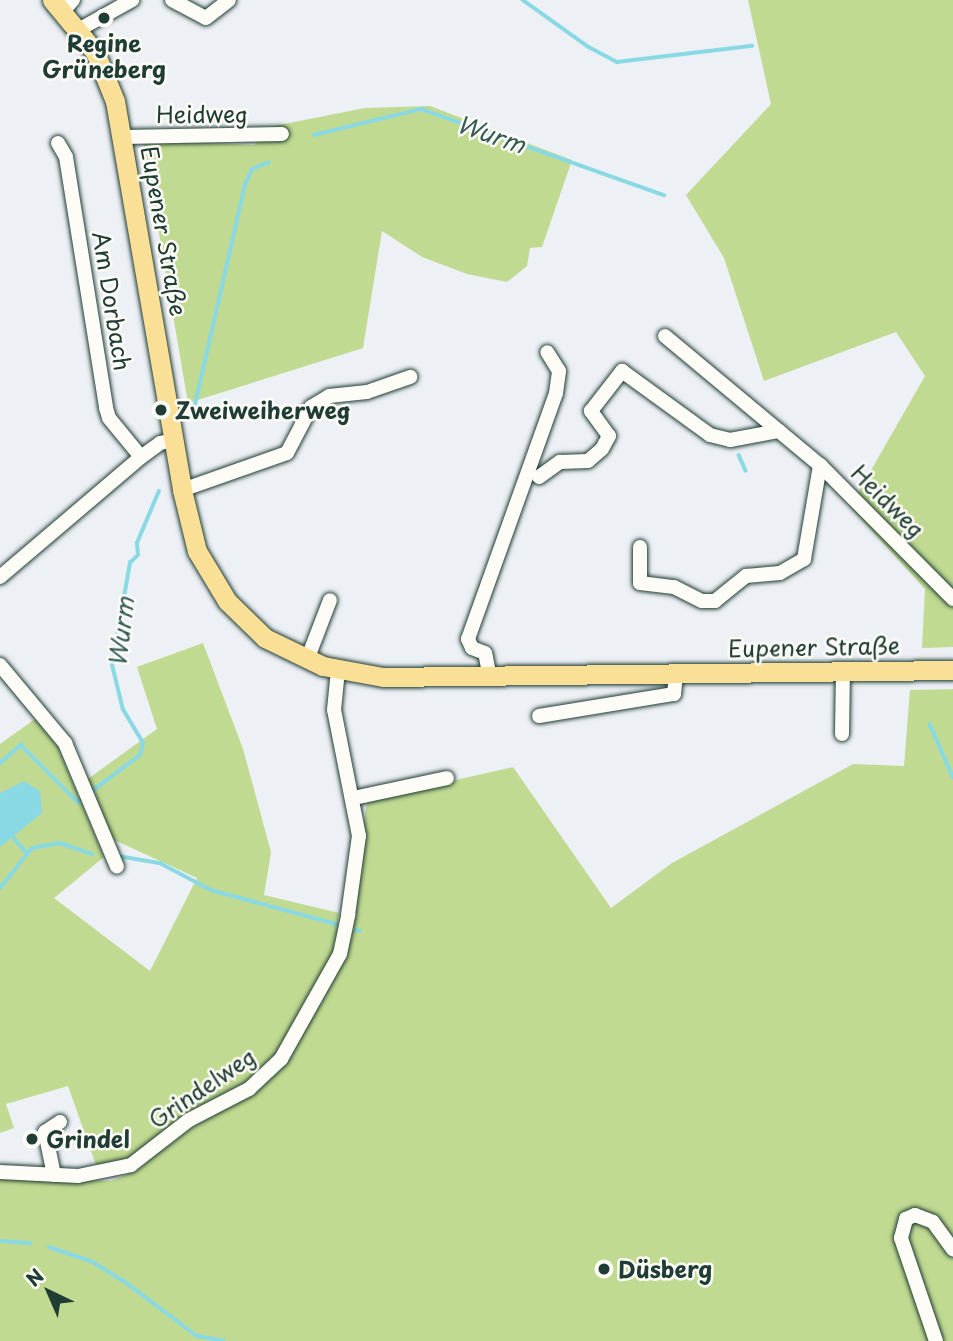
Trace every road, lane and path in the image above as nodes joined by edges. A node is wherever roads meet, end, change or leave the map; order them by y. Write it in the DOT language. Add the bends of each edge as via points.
graph roads {
  1 [pos="132,0"];
  2 [pos="172,0"];
  3 [pos="229,0"];
  4 [pos="63,4"];
  5 [pos="80,29"];
  6 [pos="282,134"];
  7 [pos="123,137"];
  8 [pos="58,143"];
  9 [pos="665,336"];
  10 [pos="547,352"];
  11 [pos="410,377"];
  12 [pos="779,431"];
  13 [pos="174,440"];
  14 [pos="141,457"];
  15 [pos="820,465"];
  16 [pos="539,477"];
  17 [pos="182,489"];
  18 [pos="640,547"];
  19 [pos="0,577"];
  20 [pos="953,599"];
  21 [pos="330,600"];
  22 [pos="307,660"];
  23 [pos="0,665"];
  24 [pos="338,670"];
  25 [pos="953,670"];
  26 [pos="843,671"];
  27 [pos="676,674"];
  28 [pos="490,678"];
  29 [pos="539,716"];
  30 [pos="842,734"];
  31 [pos="447,778"];
  32 [pos="354,798"];
  33 [pos="117,867"];
  34 [pos="60,1122"];
  35 [pos="0,1172"];
  36 [pos="54,1175"];
  37 [pos="953,1250"];
  38 [pos="936,1341"];
  1 -- 5 [label="street"];
  2 -- 3 [label="street" via="206,18"];
  4 -- 5 [label="main road, Eupener Straße"];
  5 -- 7 [label="main road, Eupener Straße" via="106,74"];
  6 -- 7 [label="street, Heidweg"];
  7 -- 13 [label="main road, Eupener Straße"];
  8 -- 14 [label="street, Am Dorbach" via="66,157 106,408"];
  9 -- 12 [label="street, Heidweg"];
  10 -- 28 [label="street" via="559,370 556,393 468,639 472,648 485,653"];
  11 -- 17 [label="street" via="367,392 329,396 311,407 287,453"];
  12 -- 15 [label="street, Heidweg"];
  12 -- 16 [label="street" via="740,440 710,435 622,371 591,411 609,436 594,458 561,462"];
  13 -- 14 [label="street" via="160,443"];
  13 -- 17 [label="main road, Eupener Straße"];
  14 -- 19 [label="street"];
  15 -- 18 [label="street, Heidweg" via="804,559 780,573 746,576 715,601 702,601 674,587 640,583"];
  15 -- 20 [label="street, Heidweg"];
  17 -- 22 [label="main road, Eupener Straße" via="197,551 227,601 265,638"];
  21 -- 22 [label="street"];
  22 -- 24 [label="main road, Eupener Straße"];
  23 -- 33 [label="street" via="65,743"];
  24 -- 28 [label="main road, Eupener Straße" via="383,677"];
  24 -- 32 [label="street, Grindelweg" via="334,710"];
  25 -- 26 [label="main road, Eupener Straße"];
  26 -- 27 [label="main road, Eupener Straße"];
  26 -- 30 [label="street"];
  27 -- 28 [label="main road, Eupener Straße"];
  27 -- 29 [label="street" via="674,694"];
  31 -- 32 [label="street"];
  32 -- 36 [label="street, Grindelweg" via="359,836 340,954 281,1059 249,1089 189,1120 131,1165 107,1173"];
  34 -- 36 [label="street" via="45,1132"];
  35 -- 36 [label="street, Grindelweg"];
  37 -- 38 [label="street" via="933,1222 915,1215 906,1219 901,1238"];
}
